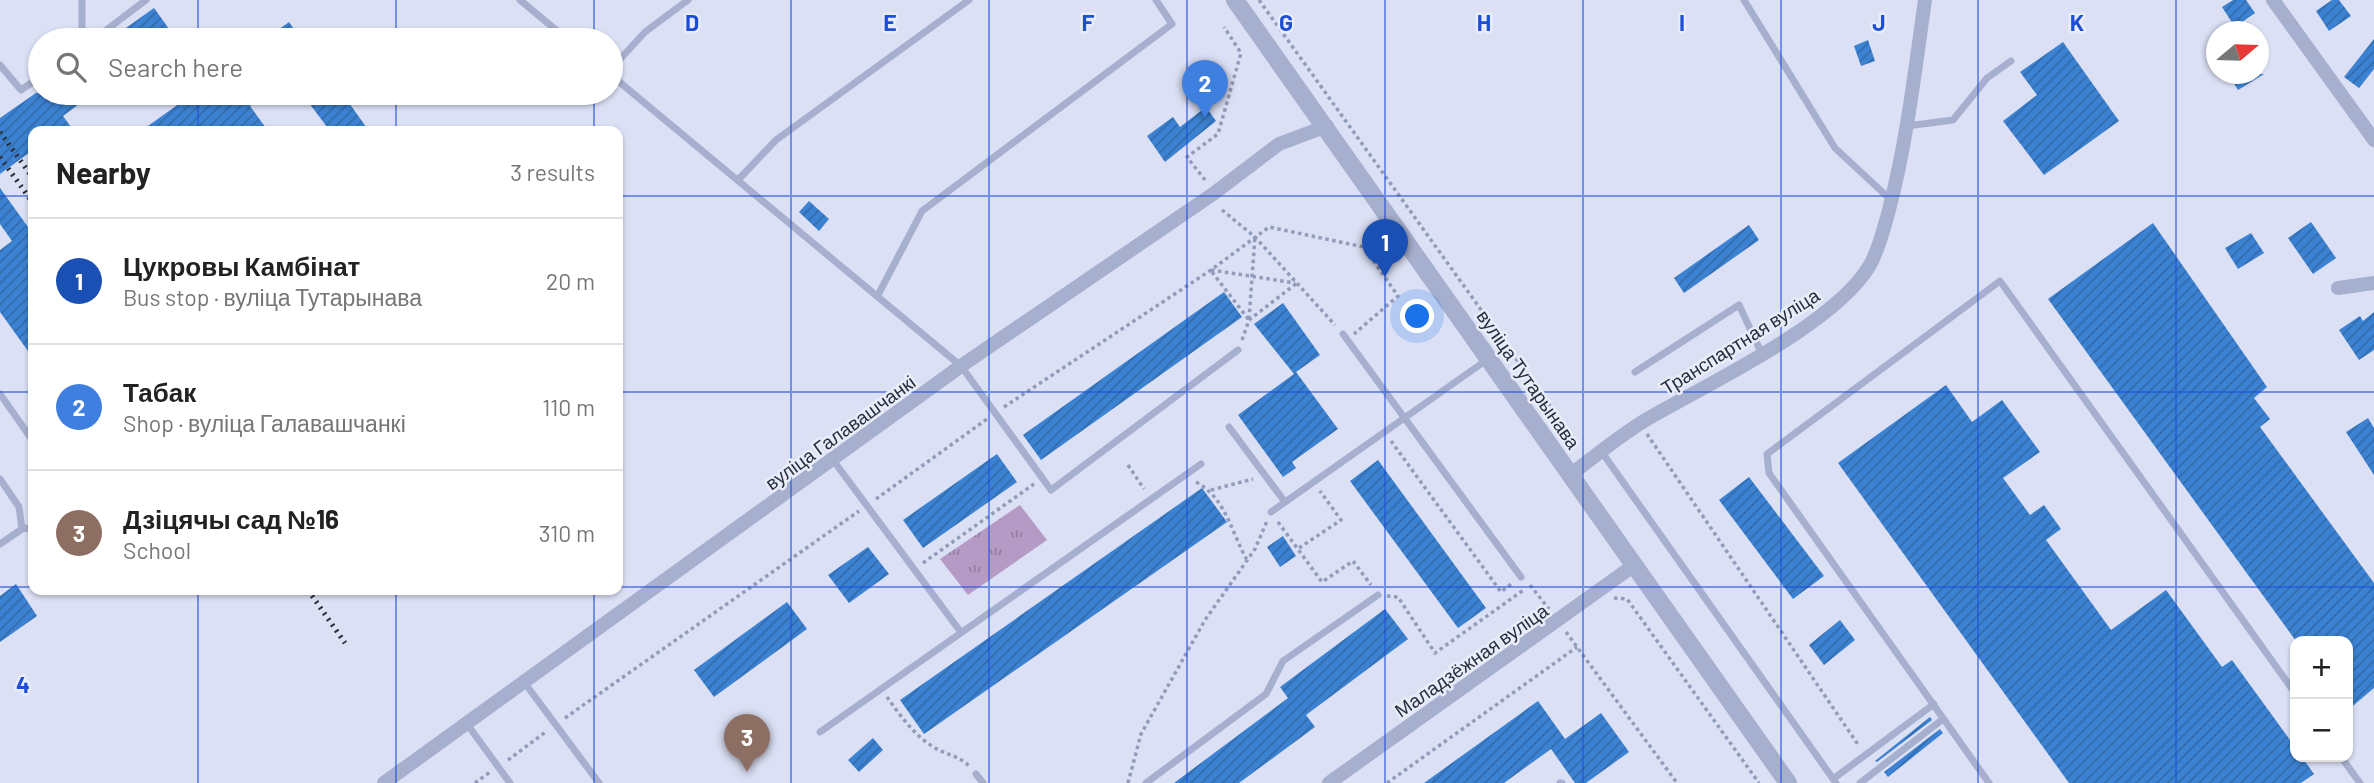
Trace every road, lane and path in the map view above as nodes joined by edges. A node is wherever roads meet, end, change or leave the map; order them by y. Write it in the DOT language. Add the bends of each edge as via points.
graph roads {
  1 [pos="82,0"];
  2 [pos="146,0"];
  3 [pos="520,0"];
  4 [pos="688,0"];
  5 [pos="969,0"];
  6 [pos="1156,0"];
  7 [pos="1235,0"];
  8 [pos="1259,0"];
  9 [pos="1744,0"];
  10 [pos="1925,0"];
  11 [pos="2273,0"];
  12 [pos="1224,27"];
  13 [pos="82,28"];
  14 [pos="109,28"];
  15 [pos="554,28"];
  16 [pos="623,56"];
  17 [pos="2011,61"];
  18 [pos="0,65"];
  19 [pos="28,85"];
  20 [pos="623,85"];
  21 [pos="1327,126"];
  22 [pos="1906,126"];
  23 [pos="2374,140"];
  24 [pos="738,180"];
  25 [pos="1205,180"];
  26 [pos="1891,200"];
  27 [pos="1222,210"];
  28 [pos="1255,237"];
  29 [pos="1253,276"];
  30 [pos="1297,283"];
  31 [pos="2374,284"];
  32 [pos="2338,289"];
  33 [pos="878,295"];
  34 [pos="1249,320"];
  35 [pos="1345,336"];
  36 [pos="1238,350"];
  37 [pos="1762,354"];
  38 [pos="1489,359"];
  39 [pos="961,366"];
  40 [pos="1635,372"];
  41 [pos="0,394"];
  42 [pos="1550,407"];
  43 [pos="1404,418"];
  44 [pos="1640,424"];
  45 [pos="1229,427"];
  46 [pos="28,435"];
  47 [pos="1389,439"];
  48 [pos="1601,451"];
  49 [pos="833,460"];
  50 [pos="1201,464"];
  51 [pos="1130,467"];
  52 [pos="1570,475"];
  53 [pos="1265,476"];
  54 [pos="1041,478"];
  55 [pos="0,479"];
  56 [pos="1319,488"];
  57 [pos="1150,498"];
  58 [pos="1285,502"];
  59 [pos="1271,512"];
  60 [pos="28,528"];
  61 [pos="22,529"];
  62 [pos="0,544"];
  63 [pos="1299,549"];
  64 [pos="1247,560"];
  65 [pos="1633,566"];
  66 [pos="913,570"];
  67 [pos="1521,576"];
  68 [pos="1378,595"];
  69 [pos="1610,597"];
  70 [pos="1555,617"];
  71 [pos="960,631"];
  72 [pos="1577,647"];
  73 [pos="524,682"];
  74 [pos="2290,686"];
  75 [pos="881,690"];
  76 [pos="1934,704"];
  77 [pos="1943,719"];
  78 [pos="467,724"];
  79 [pos="820,732"];
  80 [pos="1866,756"];
  81 [pos="2345,762"];
  82 [pos="976,774"];
  83 [pos="1834,781"];
  84 [pos="384,783"];
  85 [pos="510,783"];
  86 [pos="598,783"];
  87 [pos="983,783"];
  88 [pos="1128,783"];
  89 [pos="1146,783"];
  90 [pos="1329,783"];
  91 [pos="1387,783"];
  92 [pos="1677,783"];
  93 [pos="1759,783"];
  94 [pos="1788,783"];
  95 [pos="1860,783"];
  96 [pos="1989,783"];
  97 [pos="2360,783"];
  1 -- 13 [label="lane"];
  2 -- 14 [label="lane"];
  3 -- 15 [label="lane"];
  4 -- 16 [label="lane" via="645,32"];
  5 -- 24 [label="lane" via="776,139"];
  6 -- 33 [label="lane" via="1172,24 922,211"];
  7 -- 21 [label="street, вуліца Тутарынава"];
  8 -- 42 [label="path"];
  9 -- 26 [label="lane" via="1835,148"];
  10 -- 22 [label="street, Транспартная вуліца"];
  11 -- 23 [label="street"];
  12 -- 25 [label="path" via="1241,53 1217,134 1187,157"];
  17 -- 22 [label="lane" via="1987,78 1952,120"];
  18 -- 19 [label="lane" via="21,90"];
  20 -- 24 [label="lane"];
  21 -- 38 [label="street, вуліца Тутарынава"];
  21 -- 39 [label="street, вуліца Галавашчанкі" via="1279,144"];
  22 -- 26 [label="street, Транспартная вуліца"];
  24 -- 33 [label="lane"];
  26 -- 37 [label="street, Транспартная вуліца" via="1871,264 1858,283"];
  27 -- 28 [label="path"];
  28 -- 29 [label="path"];
  28 -- 30 [label="path"];
  28 -- 35 [label="path" via="1269,227 1364,247 1398,296"];
  29 -- 30 [label="path"];
  29 -- 34 [label="path"];
  29 -- 34 [label="path" via="1210,270"];
  30 -- 34 [label="path"];
  30 -- 35 [label="path"];
  31 -- 32 [label="street"];
  33 -- 39 [label="lane"];
  34 -- 36 [label="path"];
  35 -- 43 [label="lane"];
  36 -- 54 [label="lane" via="1051,490"];
  37 -- 40 [label="lane" via="1739,305"];
  37 -- 44 [label="street, Транспартная вуліца"];
  38 -- 43 [label="lane"];
  38 -- 52 [label="street, вуліца Тутарынава"];
  39 -- 49 [label="street, вуліца Галавашчанкі"];
  39 -- 54 [label="lane"];
  41 -- 46 [label="lane"];
  43 -- 58 [label="lane"];
  43 -- 67 [label="lane"];
  44 -- 48 [label="street, Транспартная вуліца"];
  44 -- 80 [label="path"];
  45 -- 53 [label="lane"];
  47 -- 67 [label="path" via="1501,592"];
  48 -- 52 [label="street, Транспартная вуліца"];
  48 -- 83 [label="lane"];
  49 -- 66 [label="lane"];
  49 -- 73 [label="street, вуліца Галавашчанкі"];
  50 -- 57 [label="lane"];
  51 -- 57 [label="path"];
  52 -- 65 [label="street, вуліца Тутарынава"];
  53 -- 58 [label="lane"];
  53 -- 64 [label="path" via="1211,490"];
  54 -- 66 [label="path"];
  55 -- 61 [label="lane" via="19,507"];
  56 -- 63 [label="path" via="1341,520"];
  57 -- 71 [label="lane"];
  58 -- 59 [label="lane"];
  59 -- 63 [label="path"];
  59 -- 64 [label="path"];
  60 -- 61 [label="lane"];
  61 -- 62 [label="lane"];
  63 -- 68 [label="path" via="1322,582 1353,561"];
  64 -- 88 [label="path" via="1205,620 1141,734"];
  65 -- 70 [label="street, Маладзёжная вуліца"];
  65 -- 94 [label="street, вуліца Тутарынава"];
  66 -- 71 [label="lane"];
  68 -- 70 [label="path" via="1398,597 1435,653 1531,585"];
  68 -- 89 [label="lane" via="1283,661 1266,694"];
  69 -- 93 [label="path" via="1627,599"];
  70 -- 72 [label="path"];
  70 -- 90 [label="street, Маладзёжная вуліца"];
  71 -- 75 [label="lane"];
  72 -- 91 [label="path"];
  72 -- 92 [label="path"];
  73 -- 78 [label="street, вуліца Галавашчанкі"];
  73 -- 86 [label="lane"];
  74 -- 76 [label="lane" via="2000,281 1767,454 1769,473"];
  75 -- 79 [label="lane"];
  75 -- 82 [label="path" via="932,747 953,754"];
  76 -- 77 [label="lane"];
  76 -- 80 [label="lane"];
  77 -- 95 [label="lane"];
  77 -- 96 [label="lane"];
  78 -- 84 [label="street, вуліца Галавашчанкі"];
  78 -- 85 [label="lane"];
  80 -- 83 [label="lane"];
  81 -- 97 [label="lane"];
  82 -- 87 [label="lane"];
}
